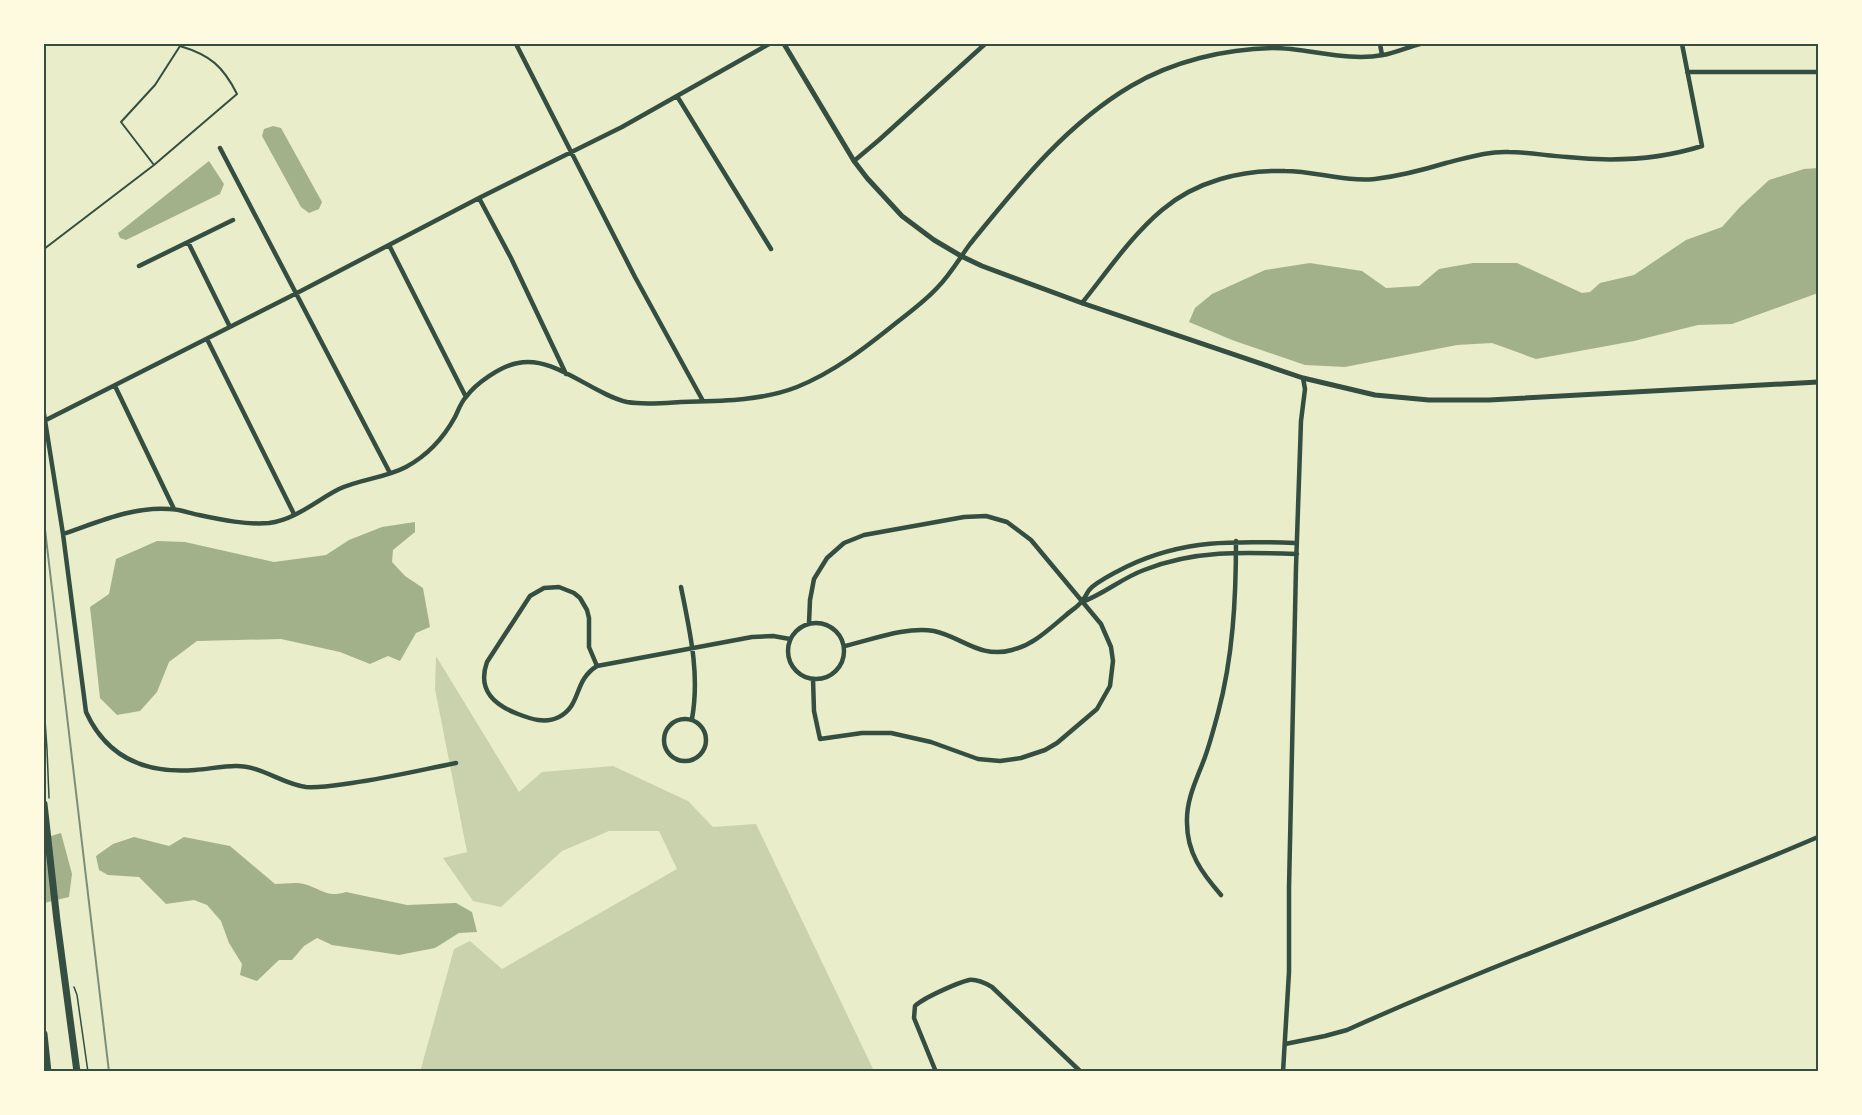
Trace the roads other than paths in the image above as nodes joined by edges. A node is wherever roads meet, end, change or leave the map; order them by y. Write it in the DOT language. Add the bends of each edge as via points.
graph roads {
  1 [pos="516,44"];
  2 [pos="769,44"];
  3 [pos="784,44"];
  4 [pos="985,44"];
  5 [pos="1380,44"];
  6 [pos="1420,44"];
  7 [pos="1682,44"];
  8 [pos="179,45"];
  9 [pos="1382,56"];
  10 [pos="1687,72"];
  11 [pos="1818,72"];
  12 [pos="677,96"];
  13 [pos="220,148"];
  14 [pos="572,151"];
  15 [pos="854,160"];
  16 [pos="154,165"];
  17 [pos="479,198"];
  18 [pos="233,220"];
  19 [pos="188,242"];
  20 [pos="389,245"];
  21 [pos="44,249"];
  22 [pos="771,249"];
  23 [pos="961,256"];
  24 [pos="139,266"];
  25 [pos="297,293"];
  26 [pos="1082,303"];
  27 [pos="230,327"];
  28 [pos="207,339"];
  29 [pos="566,374"];
  30 [pos="1303,378"];
  31 [pos="1818,382"];
  32 [pos="115,386"];
  33 [pos="466,397"];
  34 [pos="703,401"];
  35 [pos="44,414"];
  36 [pos="44,421"];
  37 [pos="390,473"];
  38 [pos="174,509"];
  39 [pos="294,514"];
  40 [pos="63,534"];
  41 [pos="1236,541"];
  42 [pos="1297,543"];
  43 [pos="1236,552"];
  44 [pos="1297,554"];
  45 [pos="681,587"];
  46 [pos="1082,602"];
  47 [pos="809,623"];
  48 [pos="790,639"];
  49 [pos="844,646"];
  50 [pos="693,648"];
  51 [pos="597,666"];
  52 [pos="813,679"];
  53 [pos="692,719"];
  54 [pos="456,763"];
  55 [pos="46,801"];
  56 [pos="1818,837"];
  57 [pos="1221,895"];
  58 [pos="44,1034"];
  59 [pos="1285,1044"];
  60 [pos="48,1071"];
  61 [pos="77,1071"];
  62 [pos="936,1071"];
  63 [pos="1081,1071"];
  64 [pos="1284,1071"];
  1 -- 14 [label="street"];
  2 -- 12 [label="street"];
  3 -- 15 [label="street"];
  4 -- 15 [label="street"];
  5 -- 9 [label="street"];
  6 -- 9 [label="street"];
  7 -- 10 [label="street"];
  8 -- 16 [label="lane" via="156,85 121,122"];
  8 -- 16 [label="lane" via="210,59 230,80 237,94"];
  9 -- 23 [label="street" via="1354,57 1272,48 1216,54 1146,78 1100,106 1067,133"];
  10 -- 11 [label="street"];
  10 -- 26 [label="street" via="1702,146 1647,159 1495,152 1400,176 1372,179 1289,171 1233,175 1162,210"];
  12 -- 14 [label="street"];
  12 -- 22 [label="street"];
  13 -- 25 [label="street"];
  14 -- 17 [label="street"];
  14 -- 34 [label="street"];
  15 -- 23 [label="street" via="903,216"];
  16 -- 21 [label="lane"];
  17 -- 20 [label="street"];
  17 -- 29 [label="street"];
  18 -- 19 [label="street"];
  19 -- 24 [label="street"];
  19 -- 27 [label="street"];
  20 -- 25 [label="street"];
  20 -- 33 [label="street"];
  23 -- 26 [label="street"];
  23 -- 34 [label="street" via="927,298 833,369 785,392"];
  25 -- 27 [label="street"];
  25 -- 37 [label="street"];
  26 -- 30 [label="street"];
  27 -- 28 [label="street"];
  28 -- 32 [label="street"];
  28 -- 39 [label="street"];
  29 -- 33 [label="street" via="539,363 514,363 496,372"];
  29 -- 34 [label="street" via="627,402"];
  30 -- 31 [label="street" via="1375,395 1429,400"];
  30 -- 42 [label="street"];
  32 -- 36 [label="street"];
  32 -- 38 [label="street"];
  33 -- 37 [label="street" via="433,448"];
  35 -- 36 [label="street"];
  36 -- 40 [label="street"];
  37 -- 39 [label="street" via="344,487"];
  38 -- 39 [label="street" via="213,518 269,523"];
  38 -- 40 [label="street" via="124,514"];
  40 -- 54 [label="street" via="86,712 99,737 124,757 175,771 244,767 305,787 326,787"];
  41 -- 42 [label="street"];
  41 -- 43 [label="street"];
  41 -- 46 [label="street" via="1200,543 1147,557 1100,581 1089,589"];
  42 -- 44 [label="street"];
  43 -- 44 [label="street"];
  43 -- 46 [label="street" via="1197,555 1160,564"];
  43 -- 57 [label="street" via="1227,673 1213,734 1187,811 1192,852"];
  44 -- 59 [label="street"];
  45 -- 50 [label="street"];
  46 -- 47 [label="street" via="1015,526 986,516 964,517 864,535 844,543 827,558 814,579"];
  46 -- 49 [label="street" via="1036,640 1011,651 978,650 923,630"];
  46 -- 52 [label="street" via="1101,624 1111,647 1110,686 1097,709 1064,738 1032,756 989,761 891,733 820,739"];
  47 -- 48 [label="street"];
  47 -- 49 [label="street" via="819,622 836,630"];
  48 -- 50 [label="street" via="764,636"];
  48 -- 52 [label="street" via="792,664"];
  49 -- 52 [label="street" via="842,664 836,671"];
  50 -- 51 [label="street"];
  50 -- 53 [label="street" via="696,683"];
  51 -- 51 [label="street" via="580,682 571,706 550,720 533,720 504,709 493,699 484,681 487,662 525,602 537,591 552,587 567,589 584,603 589,618 589,647"];
  53 -- 53 [label="street" via="706,733 705,747 691,760 677,759 664,743 667,729 677,720"];
  55 -- 61 [label="main road" via="45,825"];
  56 -- 59 [label="street" via="1347,1030"];
  58 -- 60 [label="main road"];
  59 -- 64 [label="street"];
  62 -- 63 [label="street" via="914,1018 915,1006 922,999 969,980 992,987"];
}
